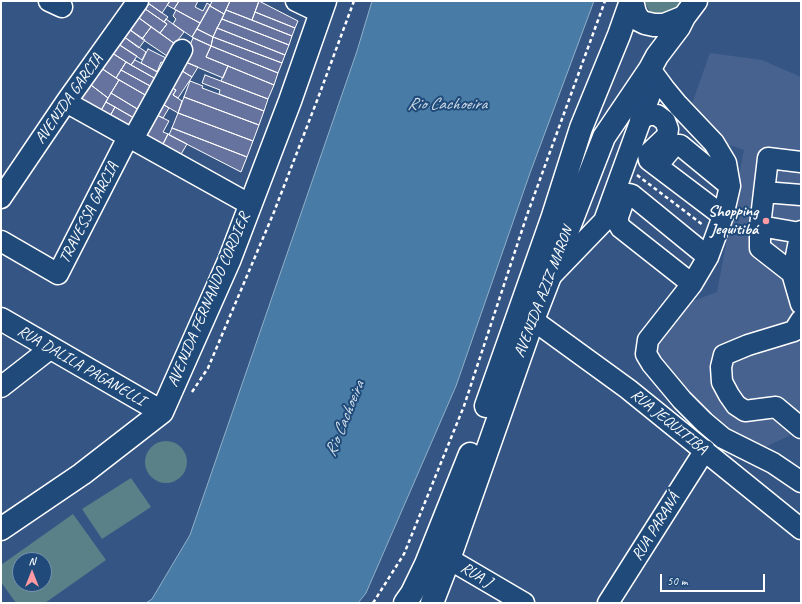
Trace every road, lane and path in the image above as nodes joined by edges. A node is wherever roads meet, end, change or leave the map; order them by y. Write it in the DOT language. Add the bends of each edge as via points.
graph roads {
  1 [pos="138,1"];
  2 [pos="296,1"];
  3 [pos="605,1"];
  4 [pos="632,1"];
  5 [pos="323,7"];
  6 [pos="690,9"];
  7 [pos="182,50"];
  8 [pos="650,69"];
  9 [pos="66,102"];
  10 [pos="640,120"];
  11 [pos="131,138"];
  12 [pos="801,162"];
  13 [pos="624,165"];
  14 [pos="662,170"];
  15 [pos="730,186"];
  16 [pos="764,192"];
  17 [pos="801,195"];
  18 [pos="1,198"];
  19 [pos="249,204"];
  20 [pos="723,216"];
  21 [pos="760,226"];
  22 [pos="801,232"];
  23 [pos="716,235"];
  24 [pos="1,241"];
  25 [pos="708,256"];
  26 [pos="792,273"];
  27 [pos="549,277"];
  28 [pos="692,284"];
  29 [pos="801,304"];
  30 [pos="1,319"];
  31 [pos="533,320"];
  32 [pos="801,320"];
  33 [pos="51,348"];
  34 [pos="1,387"];
  35 [pos="162,412"];
  36 [pos="801,428"];
  37 [pos="705,450"];
  38 [pos="801,482"];
  39 [pos="1,529"];
  40 [pos="801,529"];
  41 [pos="449,559"];
  42 [pos="373,603"];
  43 [pos="405,603"];
  44 [pos="432,603"];
  45 [pos="524,603"];
  46 [pos="608,603"];
  1 -- 9 [label="street, AVENIDA GARCIA"];
  2 -- 5 [label="street"];
  3 -- 42 [label="path" via="527,215 464,406 404,554"];
  4 -- 6 [label="main road" via="639,20 654,25 664,25"];
  4 -- 43 [label="main road, AVENIDA AZIZ MARON" via="581,128 467,463 426,564"];
  5 -- 19 [label="main road, AVENIDA FERNANDO CORDIER" via="290,101"];
  6 -- 8 [label="main road, AVENIDA AZIZ MARON"];
  7 -- 11 [label="street, TRAVESSA GARCIA"];
  8 -- 10 [label="street" via="651,92"];
  8 -- 15 [label="street" via="678,105 714,144 726,163"];
  8 -- 27 [label="main road, AVENIDA AZIZ MARON" via="604,137"];
  9 -- 11 [label="street"];
  9 -- 18 [label="street, AVENIDA GARCIA"];
  10 -- 13 [label="street"];
  10 -- 14 [label="street" via="648,115 657,115 665,121 667,136 648,154 649,160"];
  11 -- 19 [label="street"];
  11 -- 24 [label="street, TRAVESSA GARCIA" via="58,274"];
  12 -- 16 [label="street" via="768,158"];
  13 -- 23 [label="path"];
  13 -- 27 [label="street" via="604,221"];
  14 -- 15 [label="street" via="662,160 675,145 680,145"];
  14 -- 20 [label="street"];
  15 -- 20 [label="street"];
  16 -- 17 [label="street"];
  16 -- 21 [label="street"];
  19 -- 35 [label="main road, AVENIDA FERNANDO CORDIER" via="228,261"];
  20 -- 23 [label="street"];
  21 -- 22 [label="street"];
  21 -- 26 [label="street" via="760,248"];
  22 -- 26 [label="street"];
  23 -- 25 [label="street"];
  25 -- 28 [label="street"];
  25 -- 28 [label="street" via="632,195 626,197 618,217 621,228"];
  26 -- 29 [label="street"];
  27 -- 31 [label="main road, AVENIDA AZIZ MARON"];
  28 -- 38 [label="street" via="648,340 648,359 682,400 723,438 773,463"];
  30 -- 33 [label="main road, RUA DALILA PAGANELLI"];
  31 -- 37 [label="street, RUA JEQUITIBA" via="628,389"];
  31 -- 41 [label="main road, AVENIDA AZIZ MARON"];
  32 -- 36 [label="street" via="794,331 724,355 721,367 722,382 736,405 745,411 776,407"];
  33 -- 34 [label="street"];
  33 -- 35 [label="main road, RUA DALILA PAGANELLI"];
  35 -- 39 [label="main road, AVENIDA FERNANDO CORDIER" via="82,474"];
  37 -- 40 [label="street, RUA JEQUITIBA"];
  37 -- 46 [label="street, RUA PARANÁ"];
  41 -- 44 [label="main road, AVENIDA AZIZ MARON"];
  41 -- 45 [label="street, RUA J"];
}
